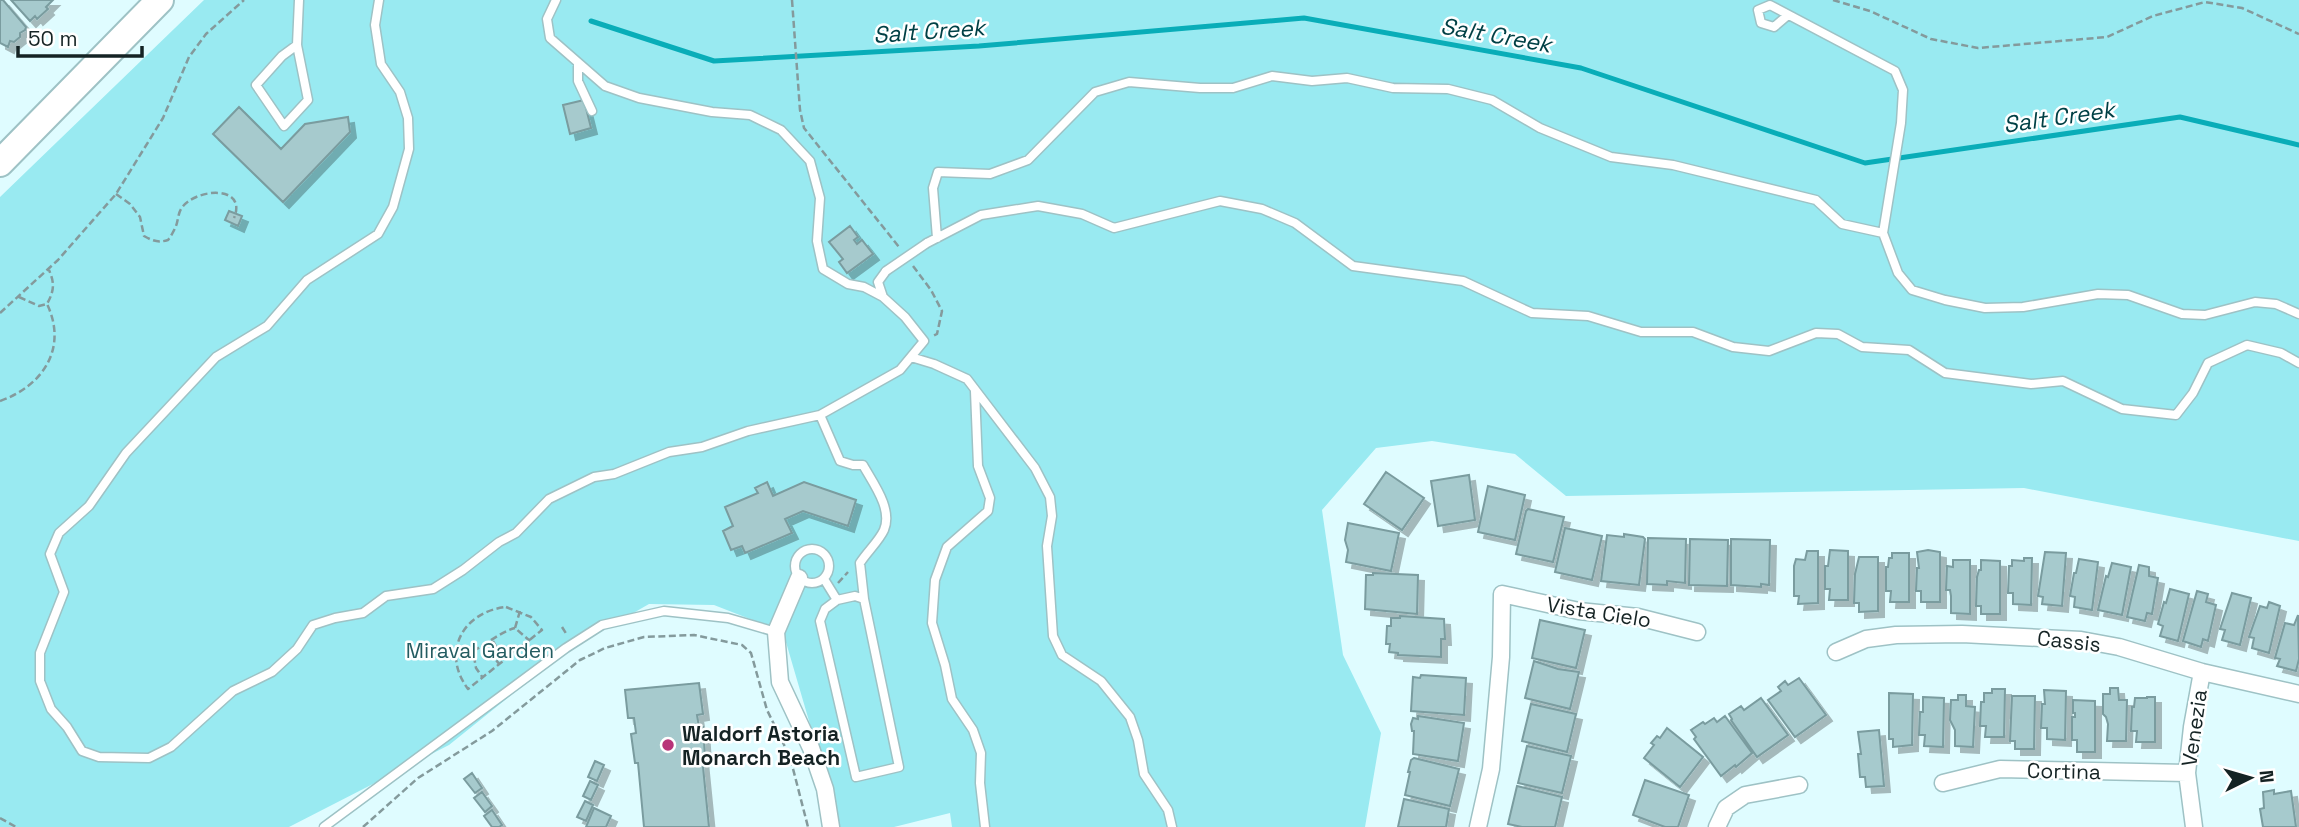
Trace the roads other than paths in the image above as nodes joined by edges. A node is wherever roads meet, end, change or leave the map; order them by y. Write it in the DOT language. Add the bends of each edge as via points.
graph roads {
  1 [pos="160,0"];
  2 [pos="299,0"];
  3 [pos="379,0"];
  4 [pos="556,0"];
  5 [pos="1788,15"];
  6 [pos="297,45"];
  7 [pos="578,64"];
  8 [pos="592,111"];
  9 [pos="0,163"];
  10 [pos="1883,233"];
  11 [pos="937,238"];
  12 [pos="883,297"];
  13 [pos="2299,314"];
  14 [pos="911,357"];
  15 [pos="2299,363"];
  16 [pos="975,391"];
  17 [pos="820,415"];
  18 [pos="799,578"];
  19 [pos="824,579"];
  20 [pos="836,600"];
  21 [pos="864,600"];
  22 [pos="776,632"];
  23 [pos="1697,632"];
  24 [pos="1836,652"];
  25 [pos="2202,671"];
  26 [pos="2299,694"];
  27 [pos="2187,773"];
  28 [pos="1943,783"];
  29 [pos="1799,785"];
  30 [pos="324,827"];
  31 [pos="831,827"];
  32 [pos="985,827"];
  33 [pos="1172,827"];
  34 [pos="1478,827"];
  35 [pos="1717,827"];
  36 [pos="2194,827"];
  1 -- 9 [label="highway"];
  2 -- 6 [label="lane"];
  3 -- 17 [label="lane" via="375,24 381,64 400,92 408,118 409,149 393,207 378,234 307,280 267,326 216,357 126,453 89,506 59,533 50,554 64,592 40,653 40,681 51,709 82,751 99,757 149,758 171,747 233,691 272,673 313,625 363,613 386,596 433,589 516,533 549,499 594,477 669,452"];
  4 -- 7 [label="lane" via="547,19 550,38"];
  5 -- 10 [label="lane" via="1895,71 1903,90 1901,123"];
  6 -- 6 [label="lane" via="309,100 284,126 256,85"];
  7 -- 8 [label="lane" via="578,81"];
  7 -- 12 [label="lane" via="605,86 639,97 750,116 781,130 810,161 820,198 817,241 823,269"];
  10 -- 11 [label="lane" via="1842,224 1816,200 1673,165 1611,157 1540,128 1492,100 1448,89 1393,89 1347,78 1312,81 1272,76 1233,88 1129,82 1095,92 1028,160 990,174 939,172 933,188"];
  10 -- 13 [label="lane" via="1898,273 1912,290 1985,308 2023,307 2098,294 2128,295 2182,314 2205,315 2255,302 2276,304"];
  11 -- 12 [label="lane, bridge" via="886,271 878,282"];
  11 -- 15 [label="lane" via="981,215 1038,206 1082,214 1114,228 1220,201 1262,209 1296,223 1353,265 1463,281 1532,313 1588,316 1641,332 1693,332 1733,347 1769,351 1816,333 1838,334 1862,347 1909,350 1945,373 2031,384 2063,381 2122,410 2175,415 2208,363 2246,345 2281,353"];
  12 -- 14 [label="lane" via="924,341"];
  14 -- 16 [label="lane" via="967,379"];
  14 -- 17 [label="lane" via="900,370"];
  16 -- 32 [label="lane" via="978,466 990,498 988,511 947,547 935,580 932,623 952,699 973,730 981,752"];
  16 -- 33 [label="lane" via="1035,468 1050,497 1047,546 1053,636 1062,655 1101,681 1130,717 1144,774 1168,810"];
  17 -- 21 [label="lane" via="840,461 863,465 882,501 884,530 860,563"];
  18 -- 19 [label="lane" via="812,584"];
  18 -- 19 [label="lane" via="796,559 813,548 829,560"];
  18 -- 22 [label="street"];
  19 -- 20 [label="lane"];
  20 -- 21 [label="lane" via="855,596"];
  20 -- 21 [label="lane" via="820,621 856,777 899,767"];
  22 -- 30 [label="lane" via="728,618 664,611 602,625"];
  22 -- 31 [label="street" via="780,681 811,748 825,789"];
  23 -- 34 [label="street, Vista Cielo" via="1502,594 1491,769"];
  24 -- 25 [label="street, Cassis" via="1866,639 1896,635 2042,637 2119,647"];
  25 -- 26 [label="street, Cassis"];
  25 -- 27 [label="street, Venezia"];
  27 -- 28 [label="street, Cortina" via="2000,769"];
  27 -- 36 [label="street, Venezia"];
  29 -- 35 [label="street" via="1745,795 1726,808"];
}
